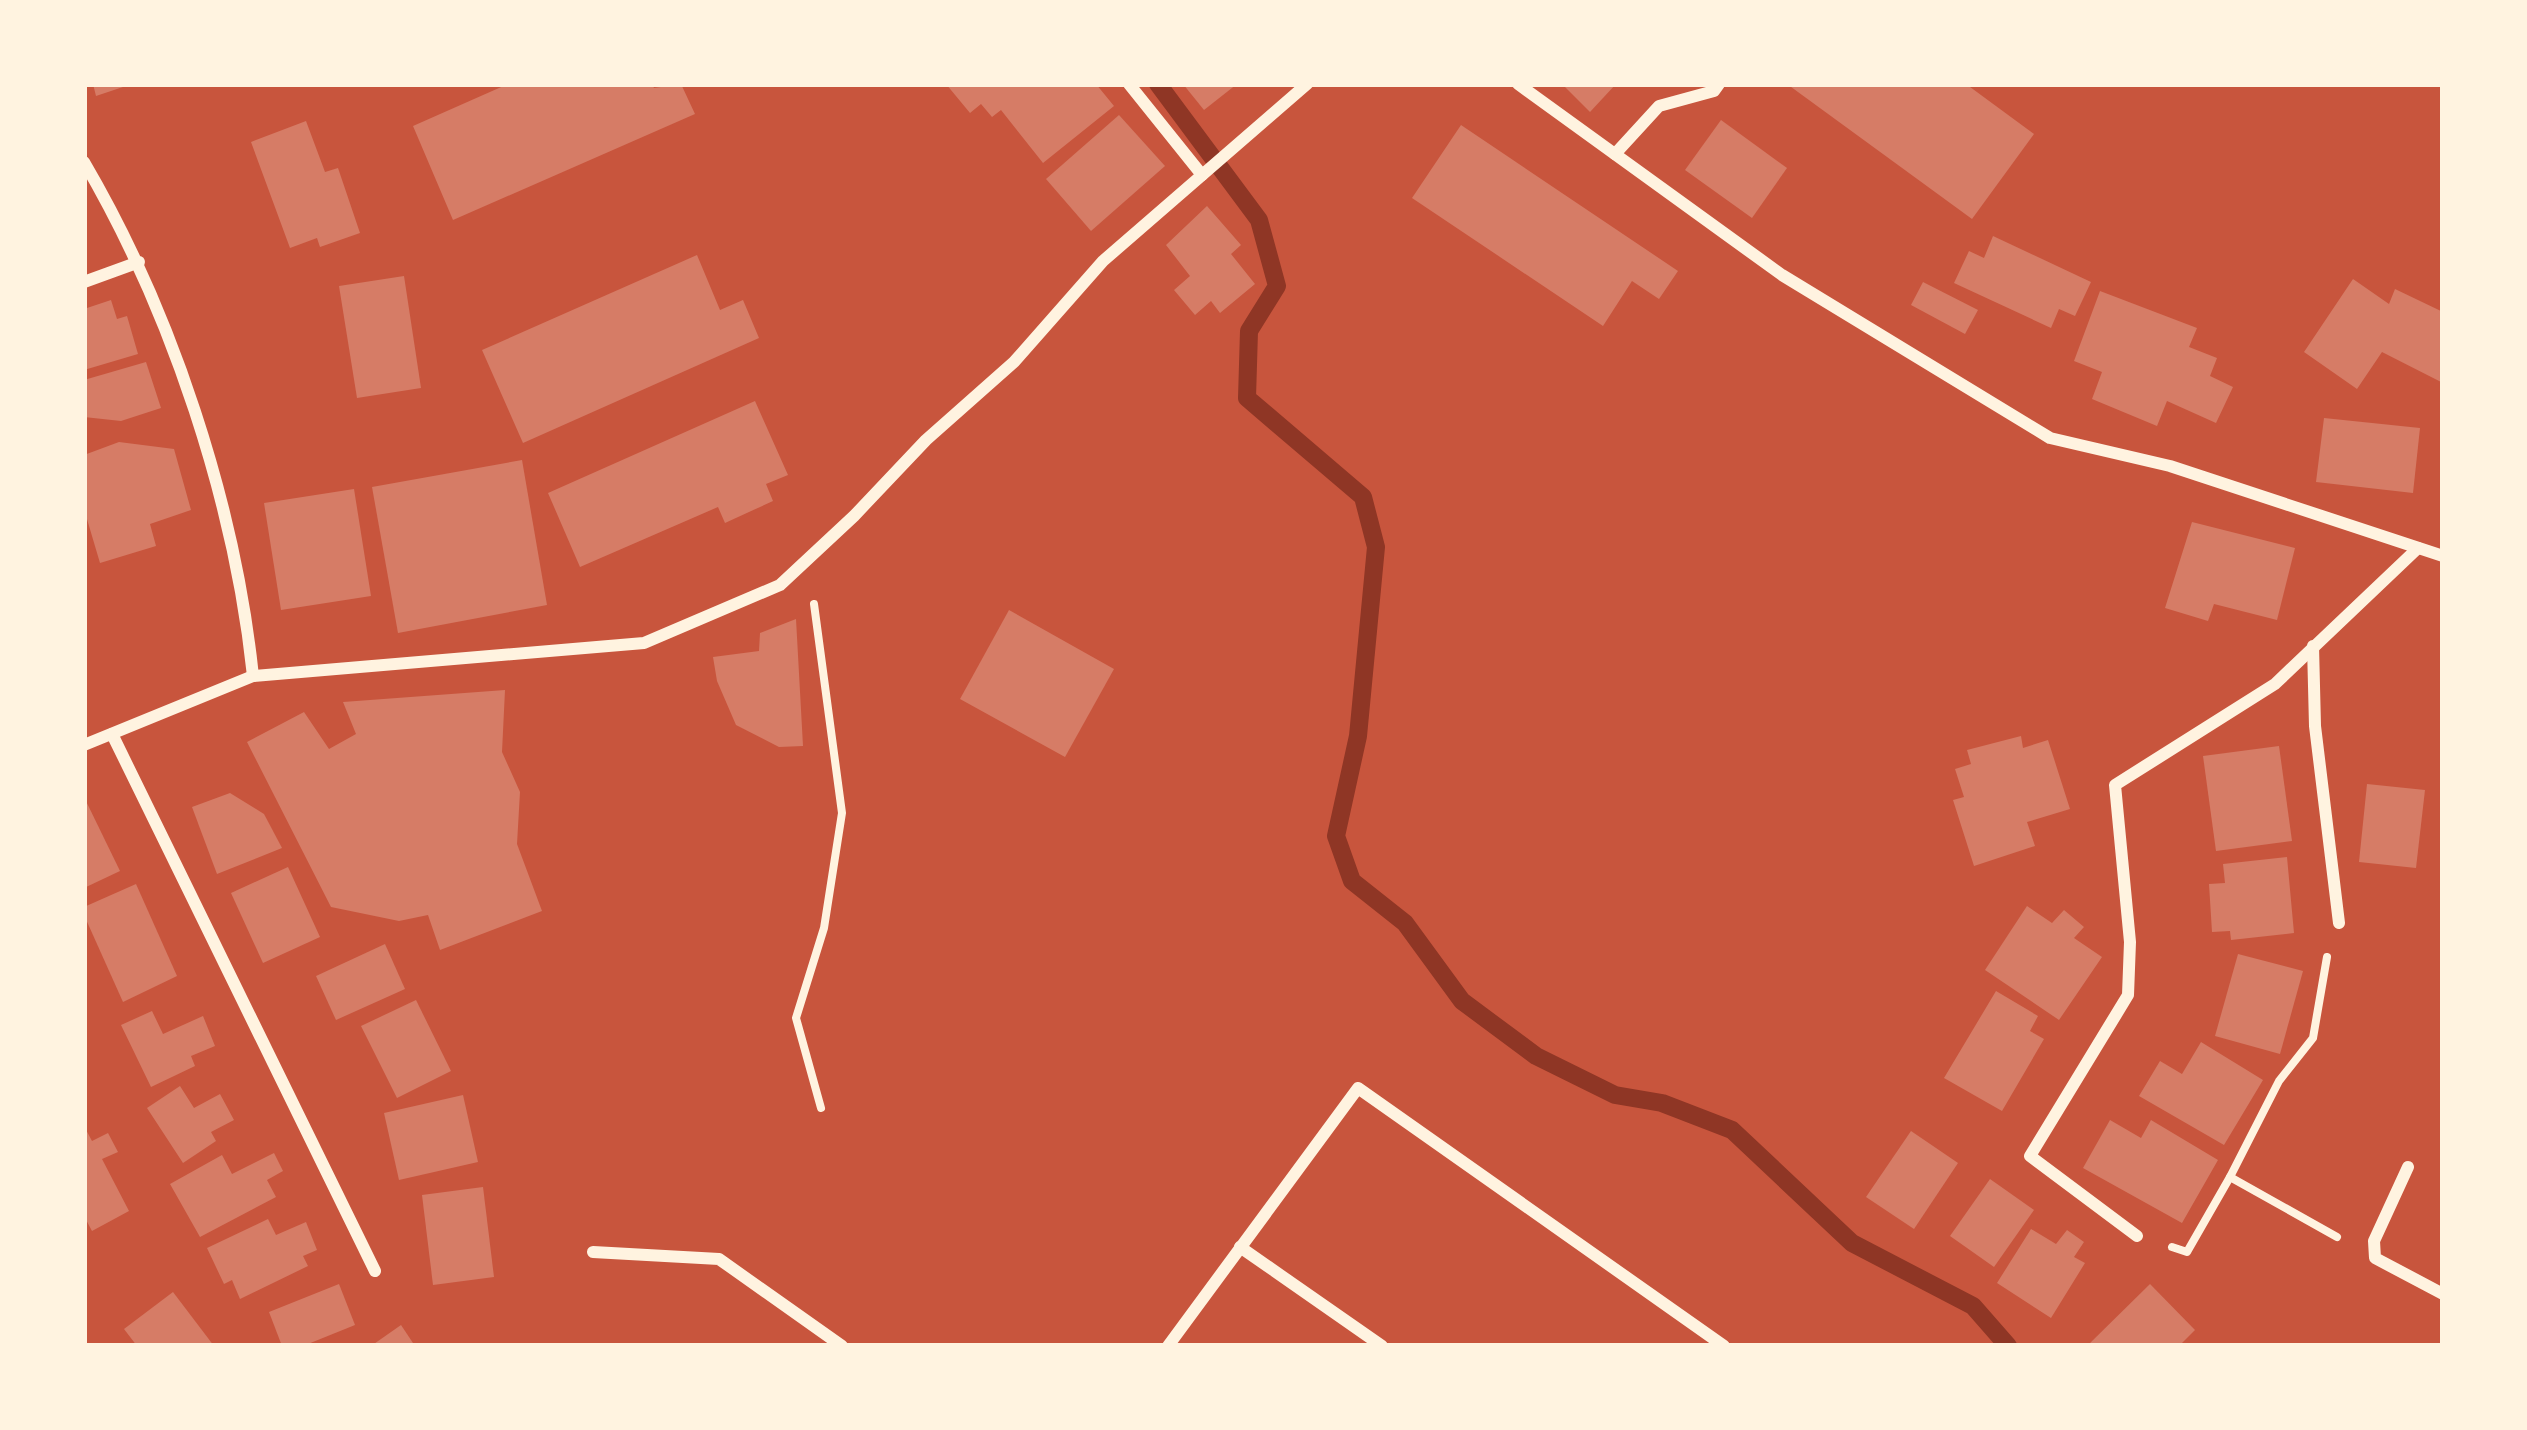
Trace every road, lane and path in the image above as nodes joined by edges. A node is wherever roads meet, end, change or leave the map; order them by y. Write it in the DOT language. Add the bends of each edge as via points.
graph roads {
  1 [pos="1129,84"];
  2 [pos="1306,84"];
  3 [pos="1518,84"];
  4 [pos="1719,84"];
  5 [pos="1615,154"];
  6 [pos="84,162"];
  7 [pos="1202,175"];
  8 [pos="139,262"];
  9 [pos="84,282"];
  10 [pos="2418,548"];
  11 [pos="2443,556"];
  12 [pos="811,557"];
  13 [pos="2313,646"];
  14 [pos="254,676"];
  15 [pos="112,734"];
  16 [pos="84,745"];
  17 [pos="2339,923"];
  18 [pos="821,1108"];
  19 [pos="2408,1167"];
  20 [pos="2230,1177"];
  21 [pos="2137,1236"];
  22 [pos="1240,1247"];
  23 [pos="593,1252"];
  24 [pos="2375,1258"];
  25 [pos="375,1271"];
  26 [pos="2443,1294"];
  27 [pos="842,1346"];
  28 [pos="1168,1346"];
  29 [pos="1382,1346"];
  30 [pos="1724,1346"];
  1 -- 7 [label="street"];
  2 -- 7 [label="street"];
  3 -- 5 [label="street"];
  4 -- 5 [label="street" via="1659,106"];
  5 -- 10 [label="street" via="1782,275 2050,438 2170,466"];
  6 -- 8 [label="street"];
  7 -- 12 [label="street" via="1102,261 1014,362"];
  8 -- 9 [label="street"];
  8 -- 14 [label="street" via="211,472 245,602"];
  10 -- 11 [label="street"];
  10 -- 13 [label="street"];
  12 -- 14 [label="street" via="780,585 644,643"];
  12 -- 18 [label="path" via="842,813 824,928 796,1018"];
  13 -- 17 [label="street" via="2314,726"];
  13 -- 21 [label="street" via="2275,684 2115,785 2128,995 2030,1156"];
  14 -- 15 [label="street"];
  15 -- 16 [label="street"];
  15 -- 25 [label="street"];
  17 -- 20 [label="path" via="2313,1038 2279,1081"];
  19 -- 24 [label="street" via="2374,1241"];
  20 -- 21 [label="path" via="2187,1252"];
  20 -- 24 [label="path"];
  22 -- 28 [label="street"];
  22 -- 29 [label="street"];
  22 -- 30 [label="street" via="1358,1088"];
  23 -- 27 [label="street" via="719,1259"];
  24 -- 26 [label="street"];
}
